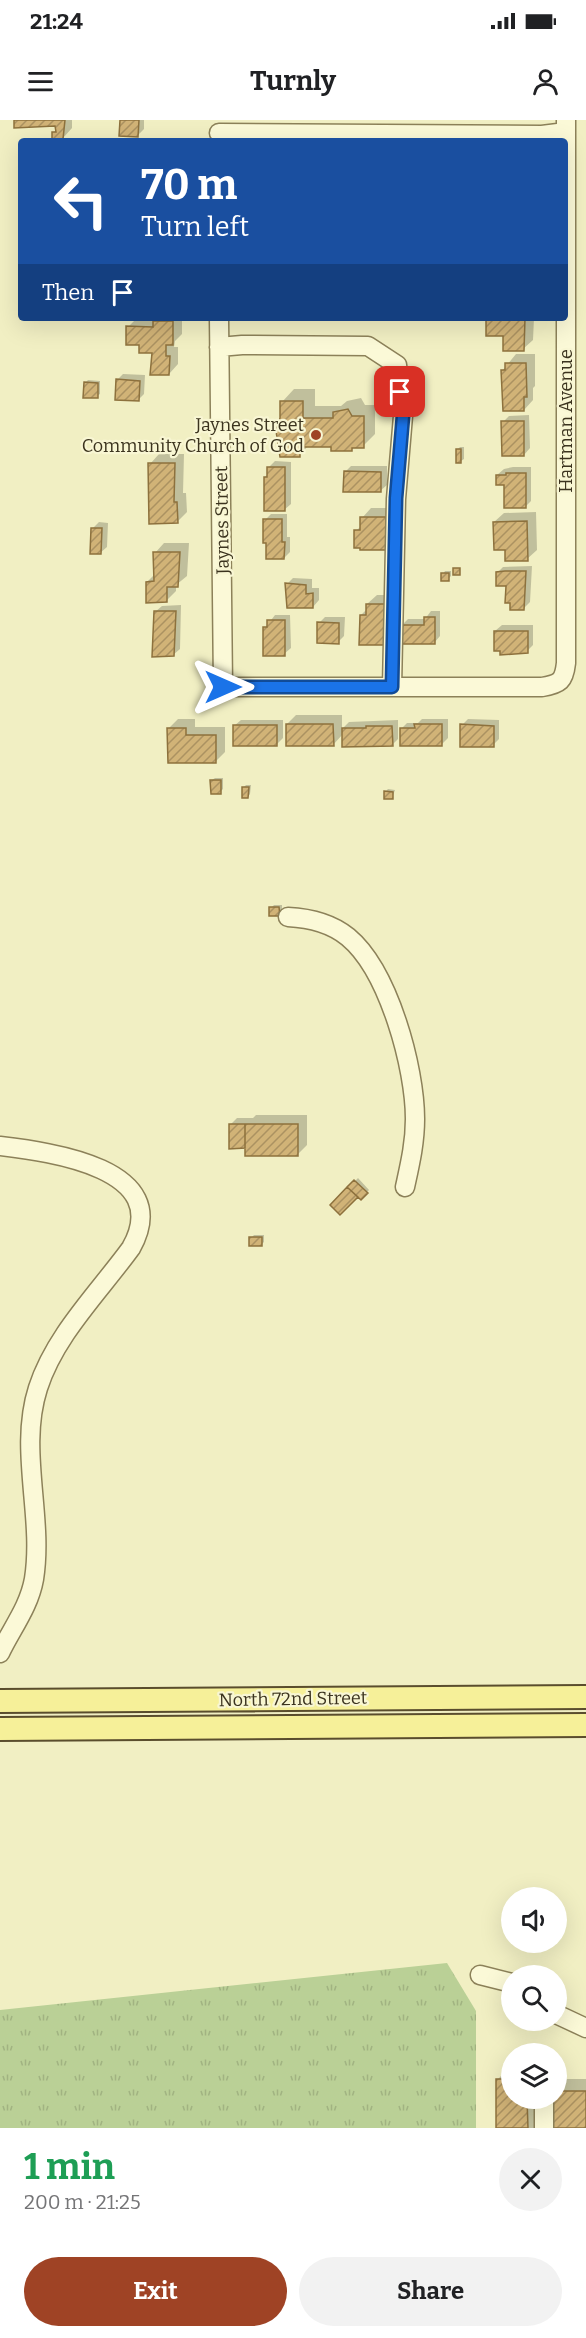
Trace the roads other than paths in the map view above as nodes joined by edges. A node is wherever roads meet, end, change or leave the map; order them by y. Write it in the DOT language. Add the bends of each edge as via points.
graph roads {
  1 [pos="566,126"];
  2 [pos="219,131"];
  3 [pos="219,321"];
  4 [pos="566,321"];
  5 [pos="219,347"];
  6 [pos="392,687"];
  7 [pos="288,917"];
  8 [pos="0,1146"];
  9 [pos="405,1187"];
  10 [pos="0,1653"];
  11 [pos="586,1697"];
  12 [pos="0,1701"];
  13 [pos="586,1725"];
  14 [pos="0,1729"];
  15 [pos="480,1975"];
  16 [pos="501,1980"];
  17 [pos="567,2019"];
  18 [pos="586,2028"];
  19 [pos="544,2109"];
  20 [pos="544,2128"];
  1 -- 2 [label="street" via="542,135"];
  3 -- 5 [label="street, Jaynes Street"];
  4 -- 6 [label="street, Hartman Avenue" via="564,677 560,683 543,687"];
  5 -- 6 [label="street" via="368,346 397,365 403,416 396,498"];
  5 -- 6 [label="street, Jaynes Street" via="223,687"];
  7 -- 9 [label="street" via="319,922 341,932 359,947 381,982 410,1071 414,1097 414,1139"];
  8 -- 10 [label="street" via="108,1171 132,1190 139,1218 131,1248 57,1347 38,1388 31,1426 34,1579 24,1610"];
  11 -- 12 [label="main road, North 72nd Street"];
  13 -- 14 [label="main road, North 72nd Street"];
  15 -- 16 [label="street"];
  17 -- 18 [label="street"];
  19 -- 20 [label="street"];
}
